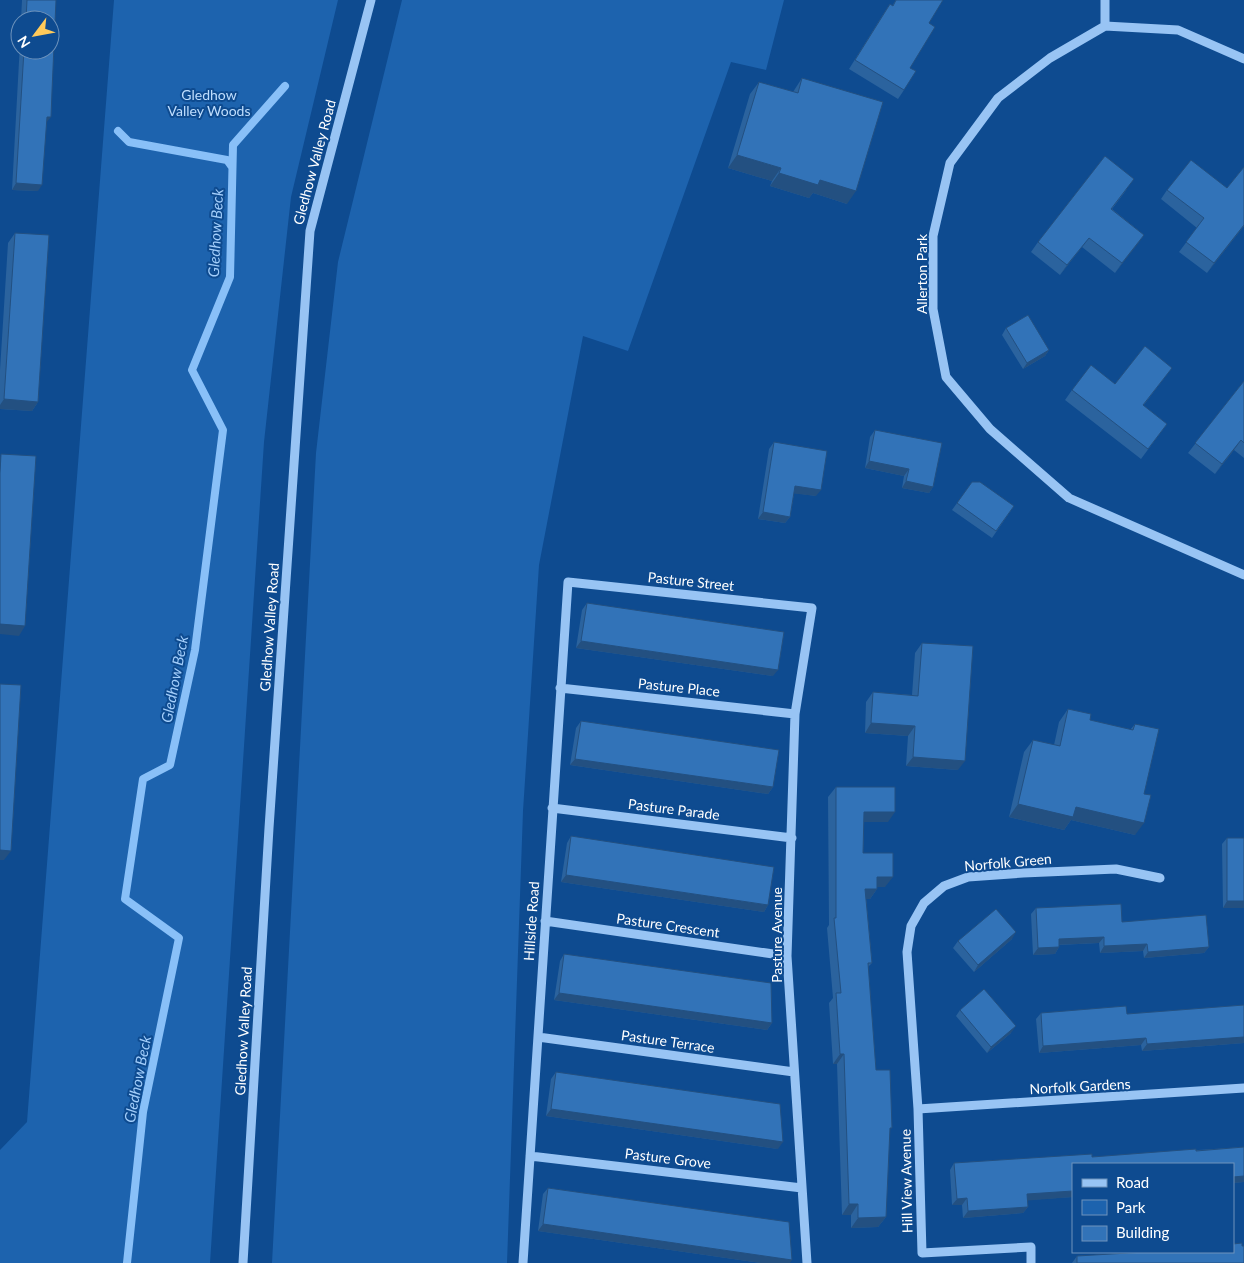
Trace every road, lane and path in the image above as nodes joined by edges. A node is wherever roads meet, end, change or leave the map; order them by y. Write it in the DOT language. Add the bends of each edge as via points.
graph roads {
  1 [pos="372,0"];
  2 [pos="1106,0"];
  3 [pos="1105,26"];
  4 [pos="1244,58"];
  5 [pos="1244,575"];
  6 [pos="568,582"];
  7 [pos="812,608"];
  8 [pos="560,688"];
  9 [pos="795,714"];
  10 [pos="552,808"];
  11 [pos="792,838"];
  12 [pos="1160,878"];
  13 [pos="545,921"];
  14 [pos="787,956"];
  15 [pos="538,1037"];
  16 [pos="794,1072"];
  17 [pos="1244,1088"];
  18 [pos="918,1109"];
  19 [pos="530,1156"];
  20 [pos="802,1188"];
  21 [pos="243,1263"];
  22 [pos="523,1263"];
  23 [pos="807,1263"];
  24 [pos="1031,1263"];
  1 -- 21 [label="street, Gledhow Valley Road" via="310,231"];
  2 -- 3 [label="street"];
  3 -- 4 [label="street" via="1178,30"];
  3 -- 5 [label="street, Allerton Park" via="1050,58 998,98 950,163 933,236 933,309 946,377 990,429 1069,498"];
  6 -- 7 [label="street, Pasture Street"];
  6 -- 8 [label="street, Hillside Road"];
  7 -- 9 [label="street, Pasture Avenue"];
  8 -- 9 [label="street, Pasture Place"];
  8 -- 10 [label="street, Hillside Road"];
  9 -- 11 [label="street, Pasture Avenue"];
  10 -- 11 [label="street, Pasture Parade"];
  10 -- 13 [label="street, Hillside Road"];
  11 -- 14 [label="street, Pasture Avenue"];
  12 -- 18 [label="street, Norfolk Green" via="1116,870 968,877 944,886 924,903 911,926 907,952"];
  13 -- 14 [label="street, Pasture Crescent"];
  13 -- 15 [label="street, Hillside Road"];
  14 -- 16 [label="street, Pasture Avenue"];
  15 -- 16 [label="street, Pasture Terrace"];
  15 -- 19 [label="street, Hillside Road"];
  16 -- 20 [label="street, Pasture Avenue"];
  17 -- 18 [label="street, Norfolk Gardens"];
  18 -- 24 [label="street, Hill View Avenue" via="922,1253 1031,1247"];
  19 -- 20 [label="street, Pasture Grove"];
  19 -- 22 [label="street, Hillside Road"];
  20 -- 23 [label="street, Pasture Avenue"];
}
